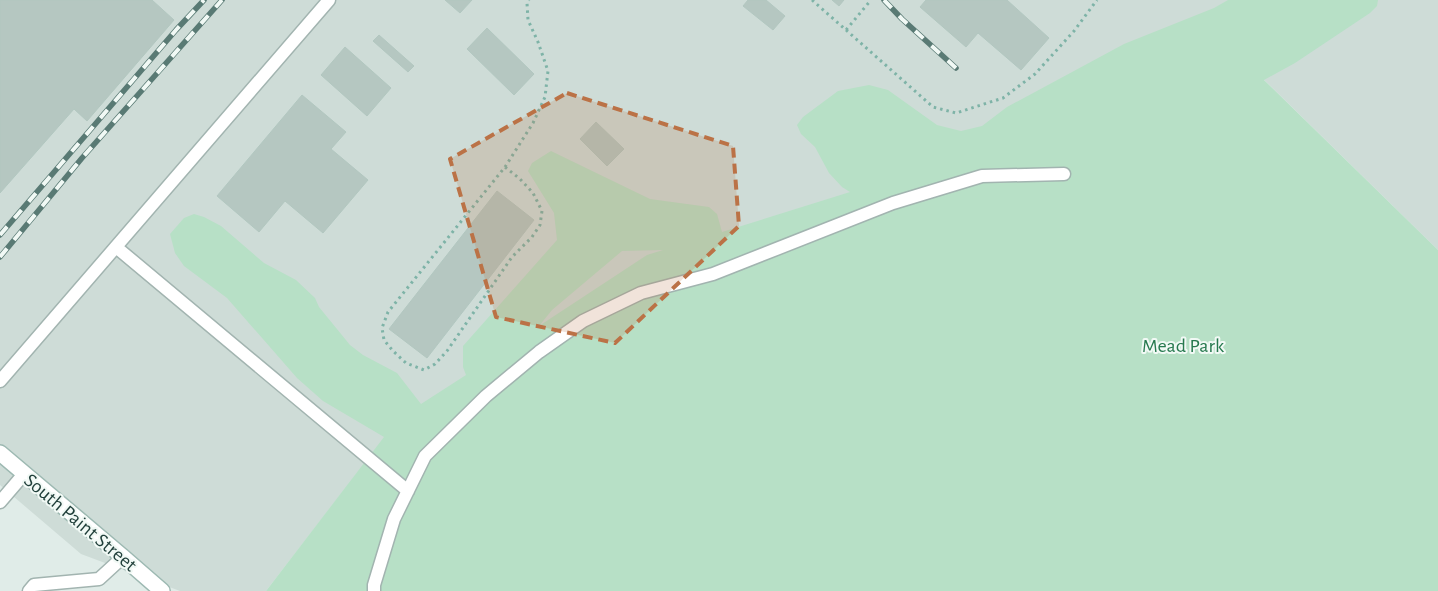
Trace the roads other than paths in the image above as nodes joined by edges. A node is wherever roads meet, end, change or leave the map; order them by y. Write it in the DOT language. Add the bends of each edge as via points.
graph roads {
  1 [pos="329,0"];
  2 [pos="1064,174"];
  3 [pos="116,247"];
  4 [pos="0,381"];
  5 [pos="0,453"];
  6 [pos="24,474"];
  7 [pos="408,490"];
  8 [pos="0,502"];
  9 [pos="123,557"];
  10 [pos="29,591"];
  11 [pos="162,591"];
  12 [pos="374,591"];
  1 -- 3 [label="lane"];
  2 -- 7 [label="lane" via="982,176 902,200 713,274 640,293 583,321 486,396 425,456"];
  3 -- 4 [label="lane"];
  3 -- 7 [label="lane"];
  5 -- 6 [label="main road, South Paint Street"];
  6 -- 8 [label="lane"];
  6 -- 9 [label="main road, South Paint Street"];
  7 -- 12 [label="lane" via="394,519"];
  9 -- 10 [label="lane" via="99,579 34,584"];
  9 -- 11 [label="main road, South Paint Street"];
}
